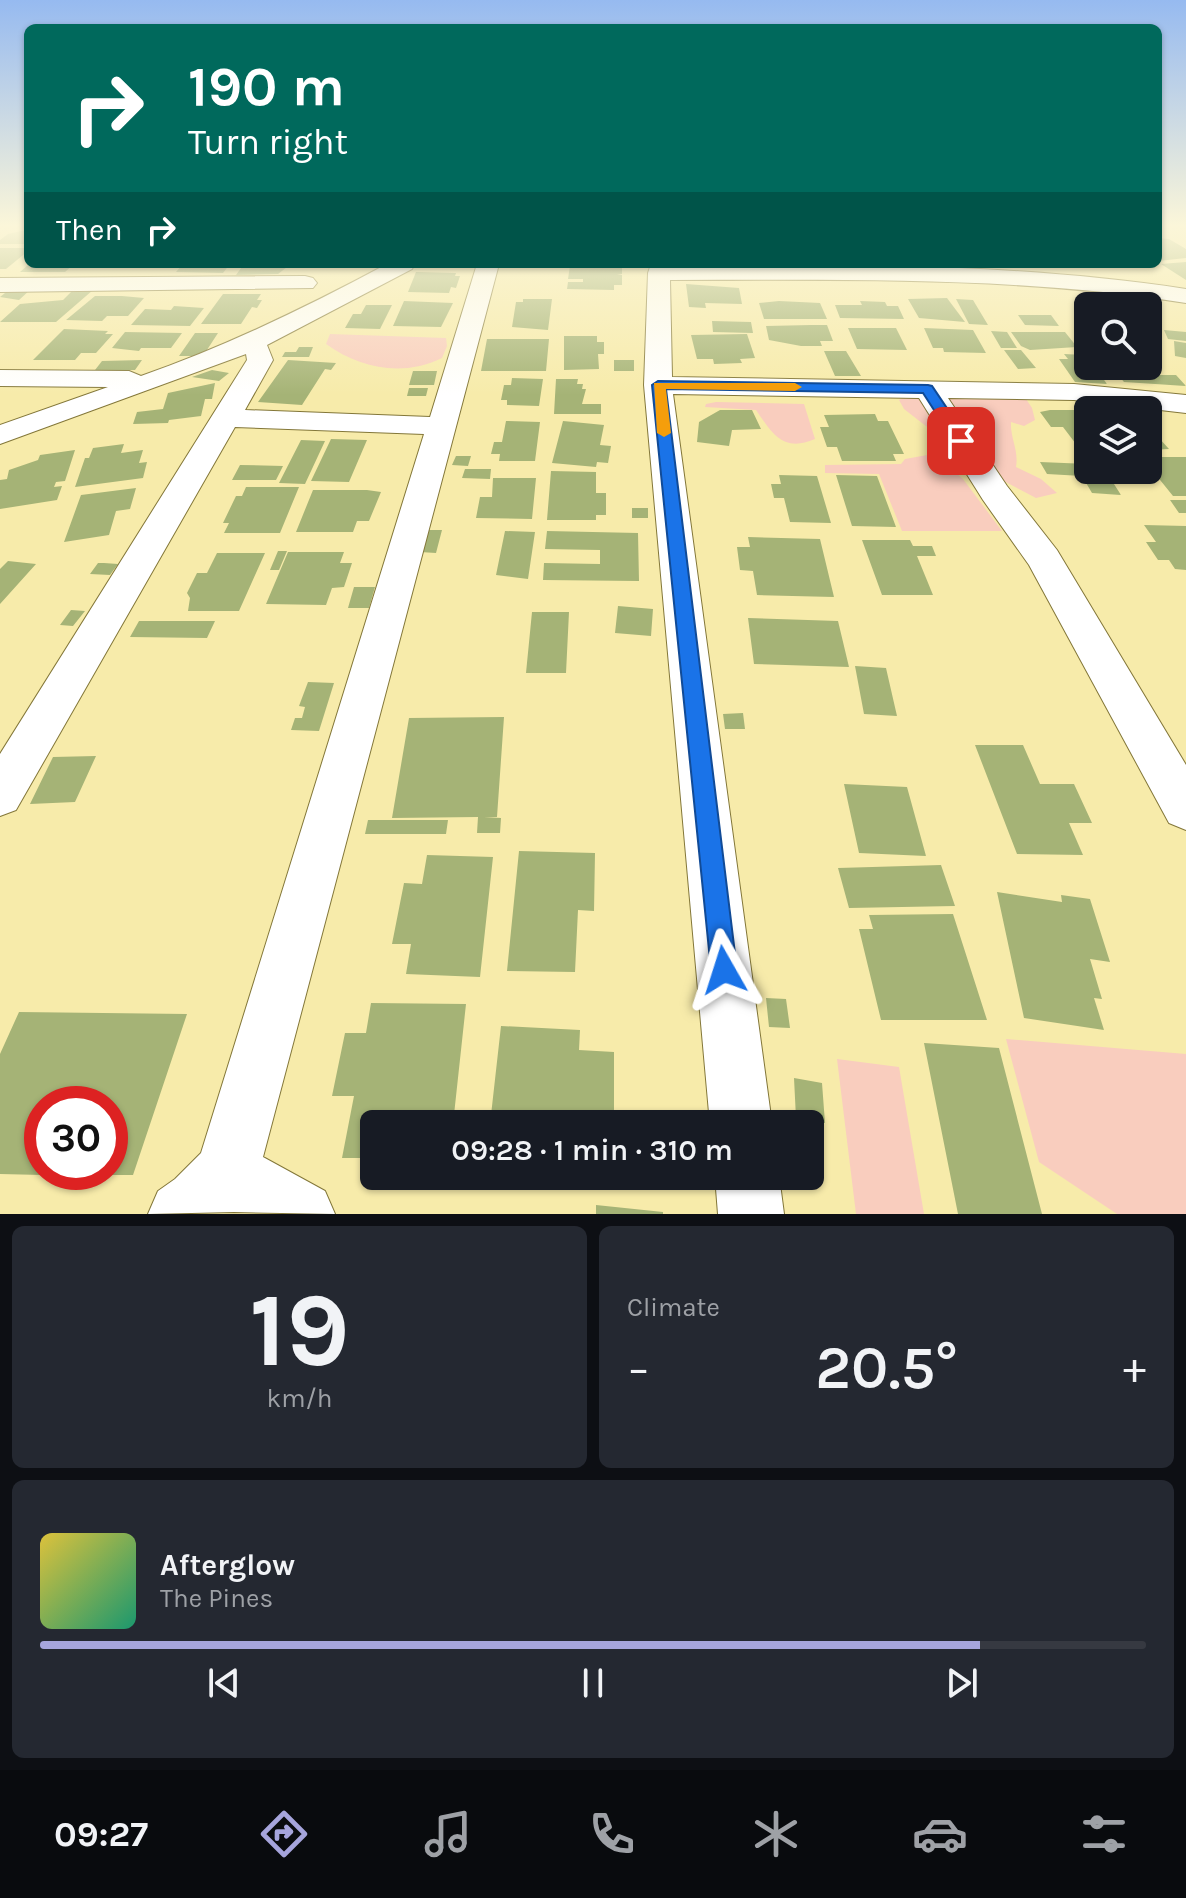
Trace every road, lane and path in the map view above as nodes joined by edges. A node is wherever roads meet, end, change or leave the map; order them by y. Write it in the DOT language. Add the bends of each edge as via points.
graph roads {
  1 [pos="137,282"];
  2 [pos="183,282"];
  3 [pos="310,282"];
  4 [pos="371,282"];
  5 [pos="483,282"];
  6 [pos="661,282"];
  7 [pos="1095,282"];
  8 [pos="0,285"];
  9 [pos="134,285"];
  10 [pos="1186,296"];
  11 [pos="304,318"];
  12 [pos="251,343"];
  13 [pos="0,378"];
  14 [pos="156,379"];
  15 [pos="658,385"];
  16 [pos="928,389"];
  17 [pos="1186,404"];
  18 [pos="226,418"];
  19 [pos="442,426"];
  20 [pos="0,435"];
  21 [pos="0,795"];
  22 [pos="1186,808"];
  23 [pos="739,1110"];
  24 [pos="227,1172"];
  25 [pos="748,1190"];
  26 [pos="181,1214"];
  27 [pos="302,1214"];
  28 [pos="751,1214"];
  1 -- 9 [label="street"];
  2 -- 9 [label="street"];
  3 -- 11 [label="street"];
  4 -- 11 [label="street"];
  5 -- 19 [label="street"];
  6 -- 15 [label="street"];
  7 -- 10 [label="street"];
  8 -- 9 [label="street"];
  11 -- 12 [label="street"];
  12 -- 14 [label="street"];
  12 -- 18 [label="street" via="260,360"];
  13 -- 14 [label="street"];
  14 -- 20 [label="street"];
  15 -- 16 [label="street"];
  15 -- 23 [label="street"];
  16 -- 17 [label="street" via="1074,392"];
  16 -- 22 [label="street" via="1044,559"];
  18 -- 19 [label="street"];
  18 -- 21 [label="street"];
  19 -- 24 [label="street"];
  24 -- 26 [label="street"];
  24 -- 27 [label="street"];
  25 -- 28 [label="street"];
}
